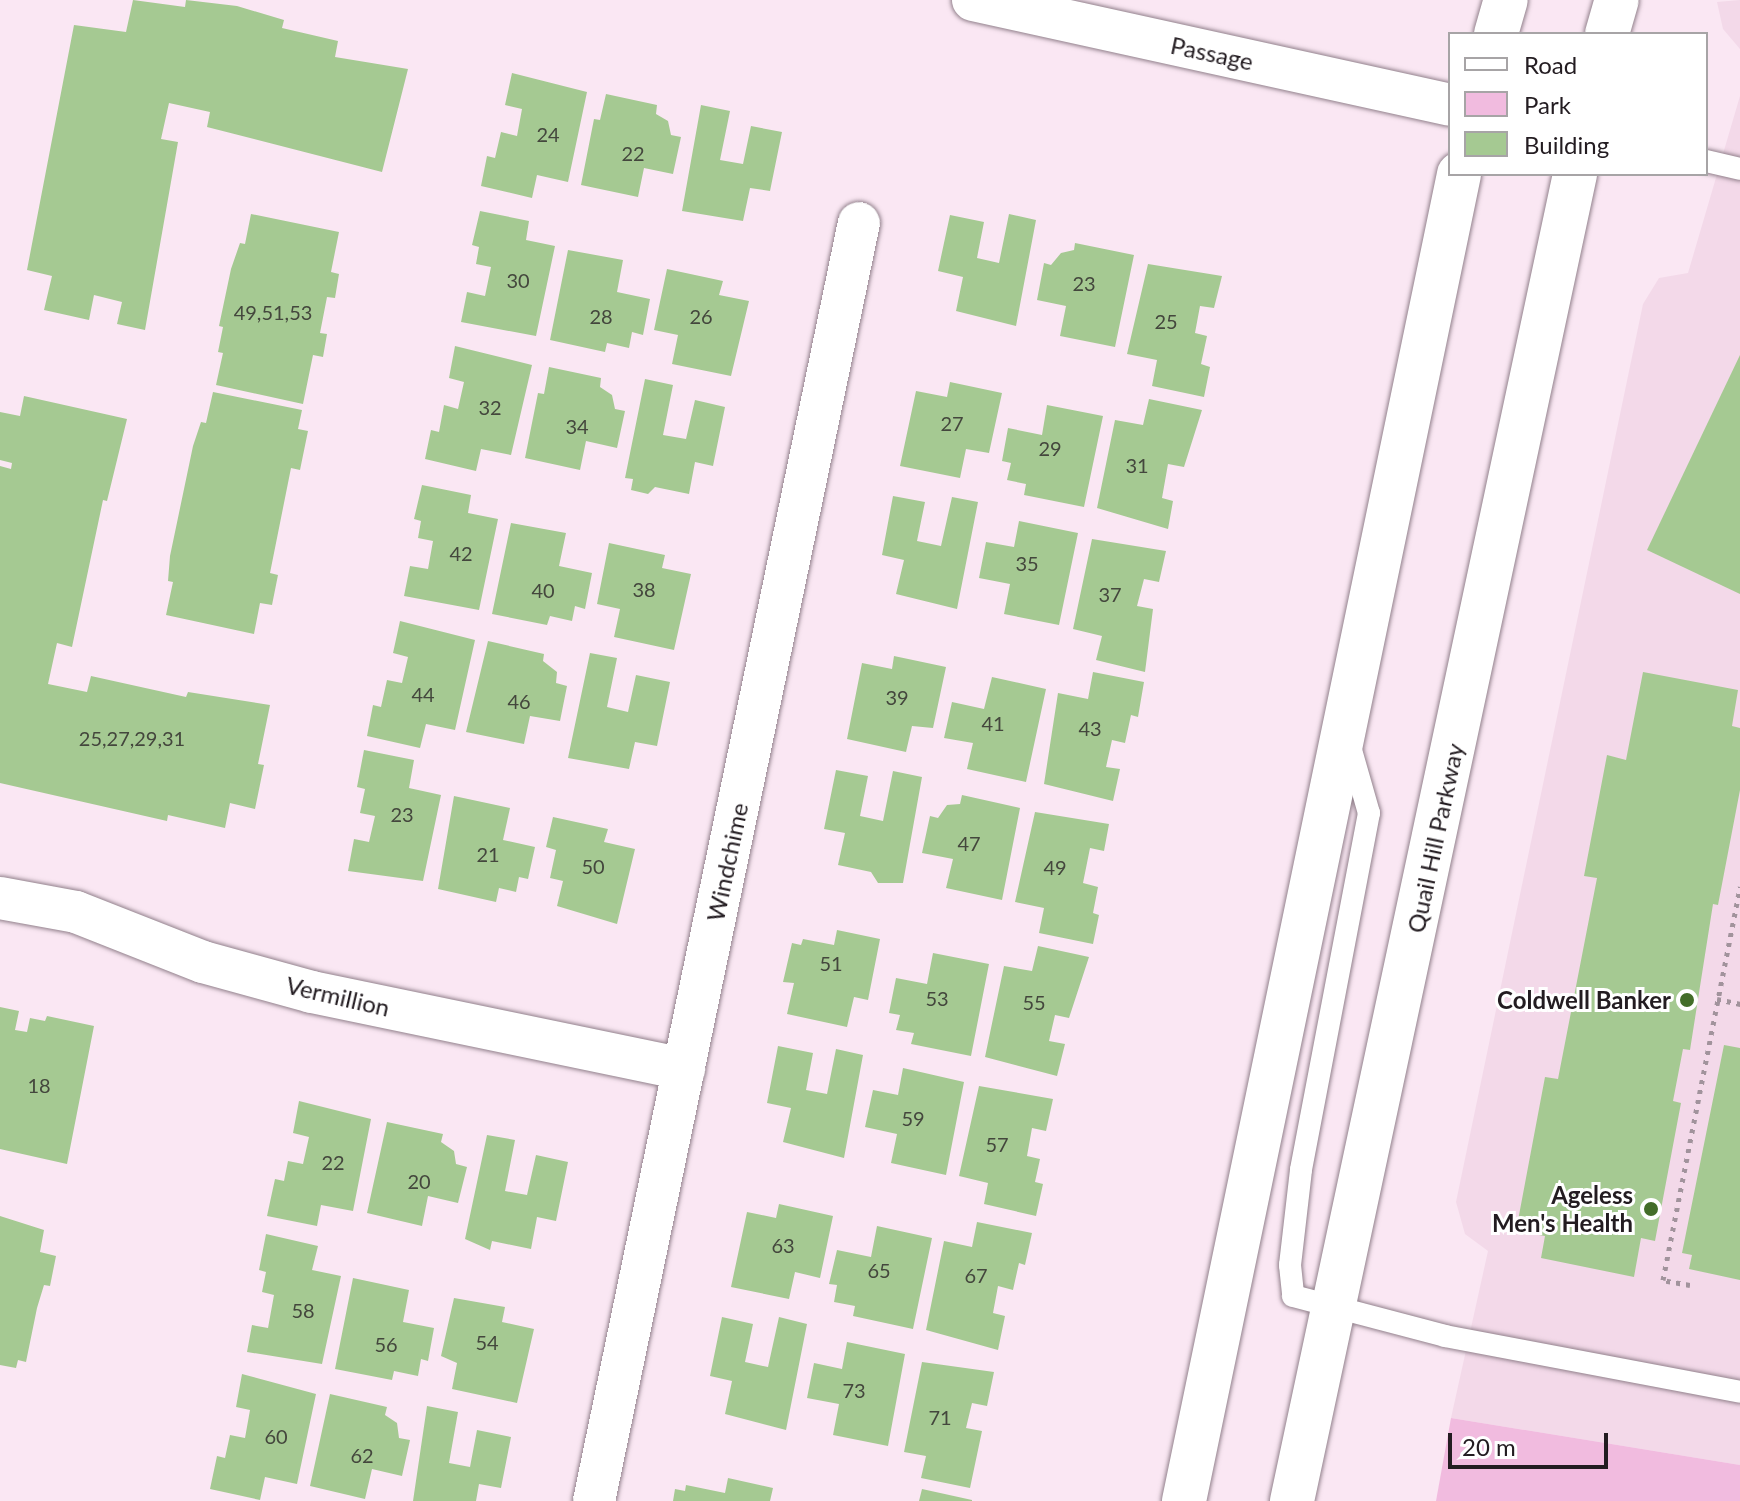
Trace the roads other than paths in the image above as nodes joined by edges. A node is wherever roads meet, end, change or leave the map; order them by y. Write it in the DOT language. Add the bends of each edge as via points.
graph roads {
  1 [pos="973,0"];
  2 [pos="1506,0"];
  3 [pos="1617,0"];
  4 [pos="1497,32"];
  5 [pos="1608,32"];
  6 [pos="1448,105"];
  7 [pos="1708,161"];
  8 [pos="1740,169"];
  9 [pos="1459,176"];
  10 [pos="1575,176"];
  11 [pos="859,223"];
  12 [pos="1345,726"];
  13 [pos="0,898"];
  14 [pos="684,1069"];
  15 [pos="1334,1305"];
  16 [pos="1740,1392"];
  17 [pos="594,1501"];
  18 [pos="1184,1501"];
  19 [pos="1292,1501"];
  1 -- 6 [label="street, Passage"];
  2 -- 4 [label="main road"];
  3 -- 5 [label="main road"];
  7 -- 8 [label="lane"];
  9 -- 12 [label="main road"];
  10 -- 15 [label="main road, Quail Hill Parkway"];
  11 -- 14 [label="street, Windchime"];
  12 -- 15 [label="lane" via="1369,813 1301,1170 1289,1278 1293,1296"];
  12 -- 18 [label="main road"];
  13 -- 14 [label="street, Vermillion" via="76,912 203,962 312,992"];
  14 -- 17 [label="street, Windchime"];
  15 -- 16 [label="lane" via="1445,1336"];
  15 -- 19 [label="main road, Quail Hill Parkway"];
}
